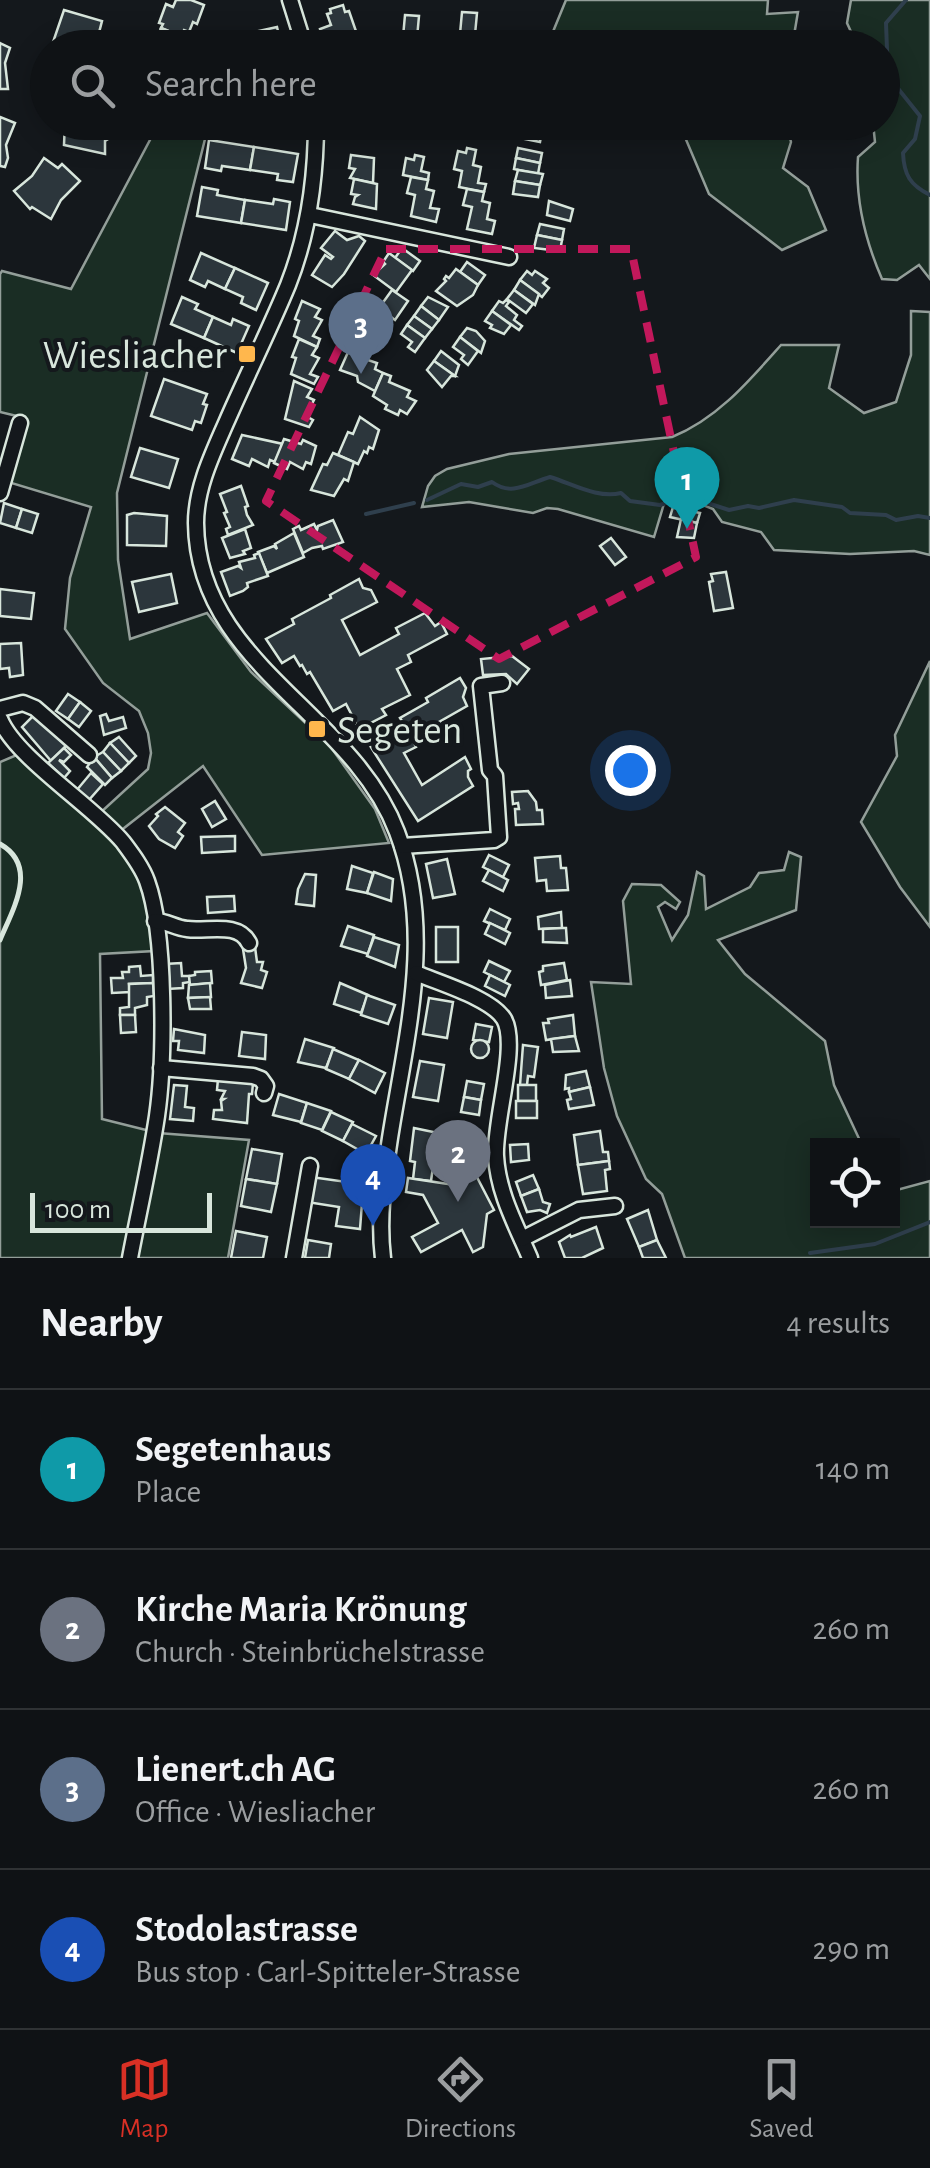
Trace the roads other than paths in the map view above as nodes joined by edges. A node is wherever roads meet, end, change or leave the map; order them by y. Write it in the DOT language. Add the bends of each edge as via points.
graph roads {
  1 [pos="290,0"];
  2 [pos="299,30"];
  3 [pos="316,140"];
  4 [pos="310,215"];
  5 [pos="509,258"];
  6 [pos="20,423"];
  7 [pos="0,493"];
  8 [pos="502,683"];
  9 [pos="0,710"];
  10 [pos="0,719"];
  11 [pos="13,741"];
  12 [pos="0,752"];
  13 [pos="89,755"];
  14 [pos="402,846"];
  15 [pos="154,921"];
  16 [pos="248,944"];
  17 [pos="416,973"];
  18 [pos="161,1068"];
  19 [pos="264,1093"];
  20 [pos="310,1166"];
  21 [pos="615,1206"];
  22 [pos="522,1239"];
  23 [pos="130,1258"];
  24 [pos="294,1258"];
  25 [pos="383,1258"];
  26 [pos="530,1258"];
  1 -- 2 [label="street"];
  3 -- 4 [label="street"];
  4 -- 5 [label="street"];
  4 -- 14 [label="street" via="287,288 204,476 198,544 225,624 358,764"];
  6 -- 7 [label="street"];
  8 -- 14 [label="street" via="481,686 500,837"];
  9 -- 13 [label="street" via="23,703 35,708"];
  10 -- 11 [label="street"];
  11 -- 12 [label="street"];
  11 -- 15 [label="street" via="126,846 147,880"];
  14 -- 17 [label="street" via="417,924"];
  15 -- 16 [label="street" via="234,930"];
  15 -- 18 [label="street"];
  17 -- 22 [label="street" via="486,1003 506,1024 496,1160"];
  17 -- 25 [label="street" via="381,1202"];
  18 -- 19 [label="street" via="254,1076 262,1079"];
  18 -- 23 [label="street"];
  20 -- 24 [label="street"];
  21 -- 22 [label="street" via="580,1210"];
  22 -- 26 [label="street"];
}
